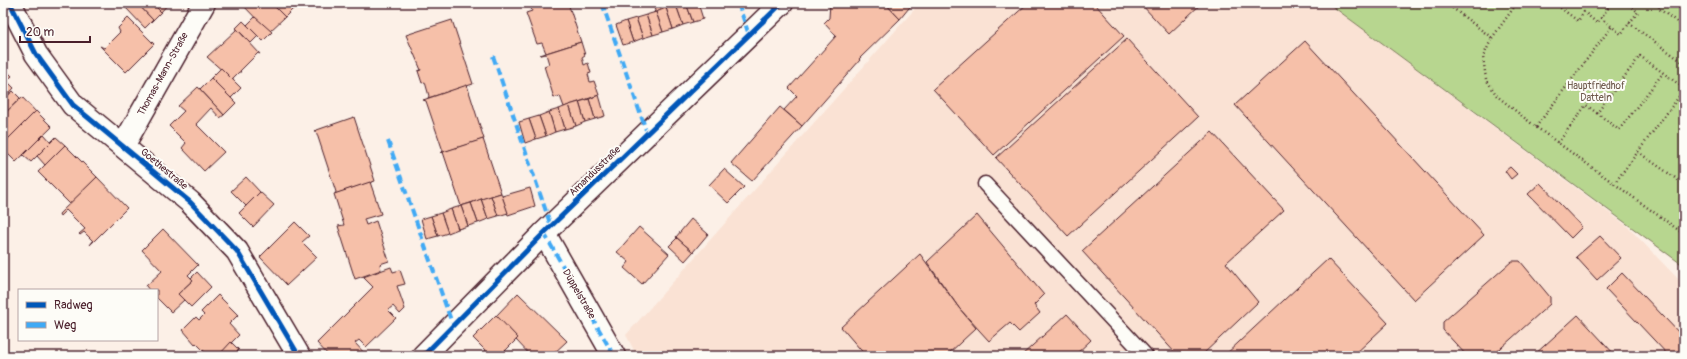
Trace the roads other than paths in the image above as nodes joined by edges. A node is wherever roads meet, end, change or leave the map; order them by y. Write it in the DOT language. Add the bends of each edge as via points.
graph roads {
  1 [pos="10,3"];
  2 [pos="204,3"];
  3 [pos="782,3"];
  4 [pos="123,146"];
  5 [pos="985,184"];
  6 [pos="544,233"];
  7 [pos="299,356"];
  8 [pos="423,356"];
  9 [pos="614,356"];
  10 [pos="1146,356"];
  1 -- 4 [label="street, Goethestraße" via="36,54 73,105"];
  2 -- 4 [label="street, Thomas-Mann-Straße"];
  3 -- 6 [label="street, Amandusstraße"];
  4 -- 7 [label="street, Goethestraße" via="190,202 237,251"];
  5 -- 10 [label="lane"];
  6 -- 8 [label="street, Amandusstraße"];
  6 -- 9 [label="street, Düppelstraße"];
}
